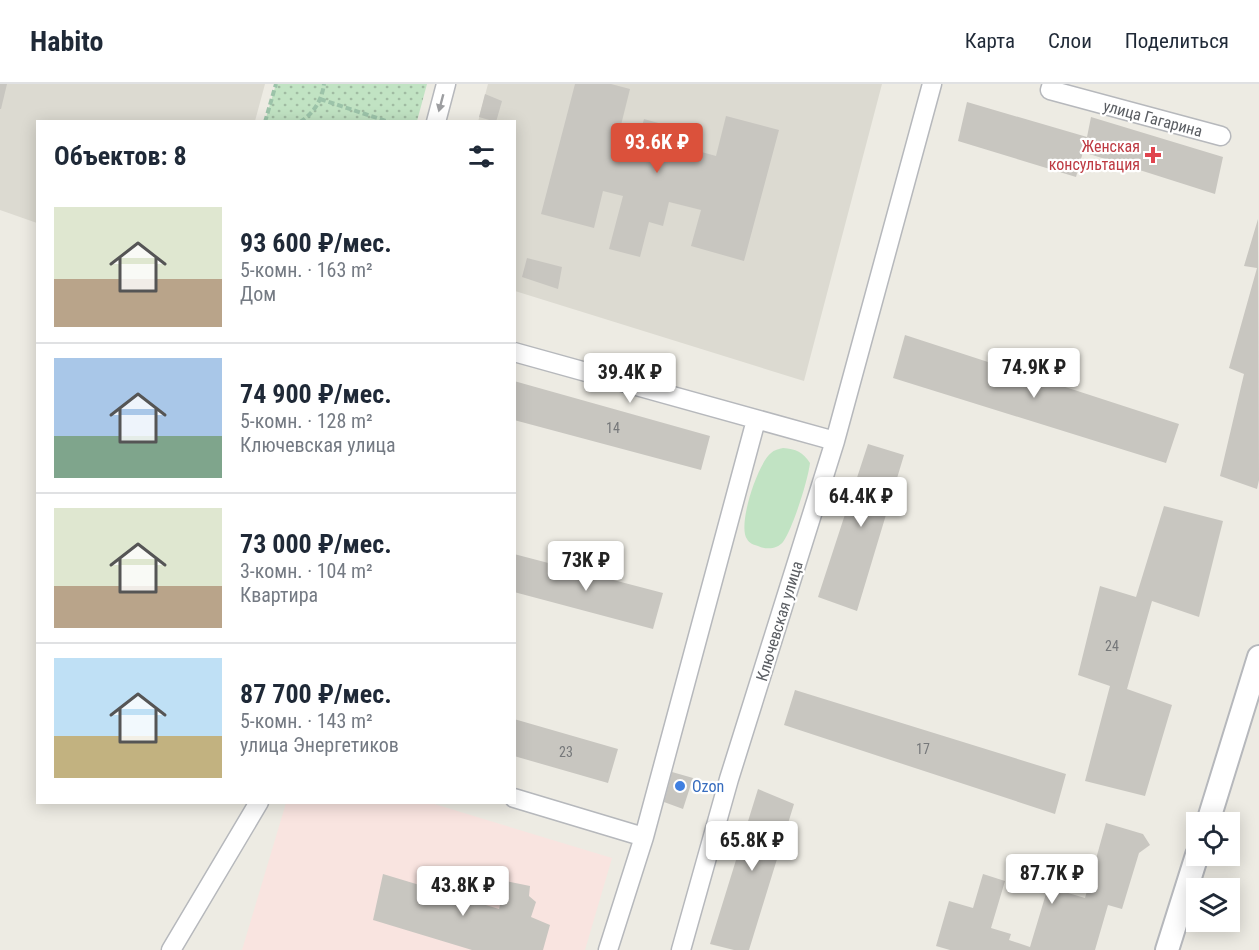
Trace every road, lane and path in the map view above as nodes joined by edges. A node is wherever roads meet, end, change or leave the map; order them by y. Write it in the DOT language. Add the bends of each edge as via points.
graph roads {
  1 [pos="276,84"];
  2 [pos="324,84"];
  3 [pos="446,84"];
  4 [pos="932,84"];
  5 [pos="1045,86"];
  6 [pos="320,99"];
  7 [pos="266,120"];
  8 [pos="303,120"];
  9 [pos="383,120"];
  10 [pos="437,120"];
  11 [pos="1221,136"];
  12 [pos="516,353"];
  13 [pos="756,420"];
  14 [pos="835,441"];
  15 [pos="1259,657"];
  16 [pos="516,799"];
  17 [pos="258,804"];
  18 [pos="1211,812"];
  19 [pos="644,837"];
  20 [pos="1194,866"];
  21 [pos="171,950"];
  22 [pos="608,950"];
  23 [pos="681,950"];
  24 [pos="1167,950"];
  1 -- 7 [label="path"];
  2 -- 6 [label="path"];
  3 -- 10 [label="street, one-way"];
  4 -- 14 [label="street, Ключевская улица"];
  5 -- 11 [label="street, улица Гагарина"];
  6 -- 8 [label="path"];
  6 -- 9 [label="path"];
  12 -- 13 [label="street"];
  13 -- 14 [label="street"];
  13 -- 19 [label="street"];
  14 -- 23 [label="street, Ключевская улица" via="729,779"];
  15 -- 18 [label="street"];
  16 -- 19 [label="street"];
  17 -- 21 [label="street"];
  19 -- 22 [label="street"];
  20 -- 24 [label="street"];
}
